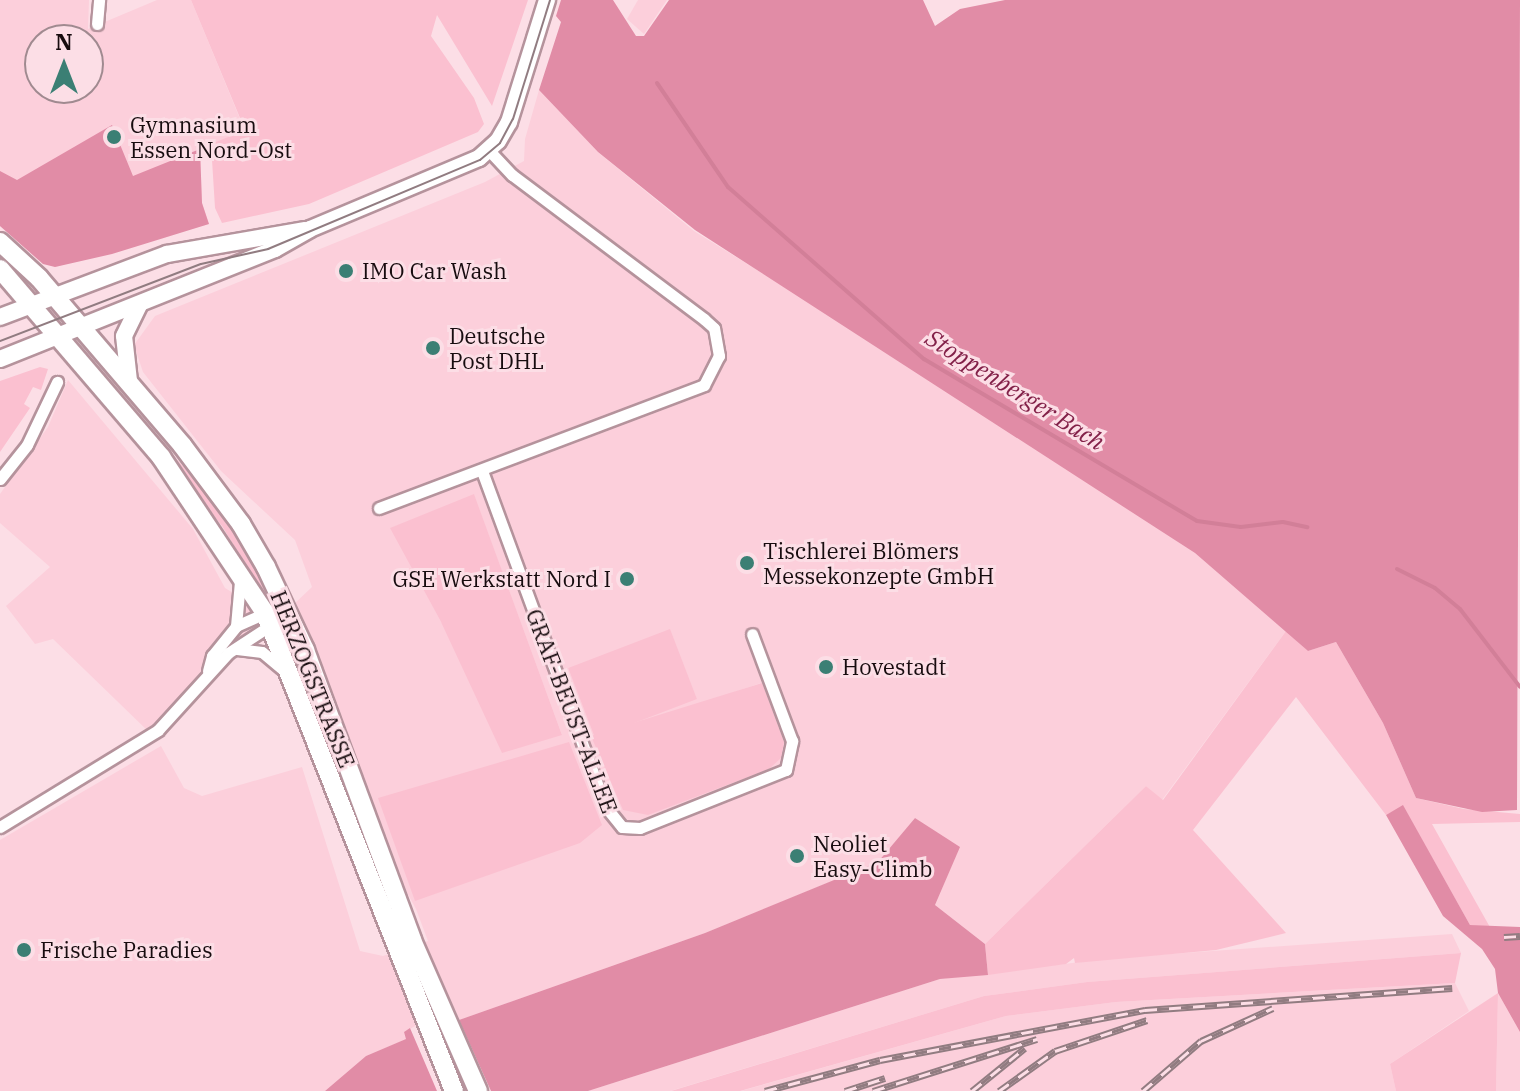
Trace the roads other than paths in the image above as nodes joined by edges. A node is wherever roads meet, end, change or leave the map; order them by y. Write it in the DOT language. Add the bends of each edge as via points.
graph roads {
  1 [pos="99,0"];
  2 [pos="547,0"];
  3 [pos="97,24"];
  4 [pos="489,150"];
  5 [pos="310,229"];
  6 [pos="0,242"];
  7 [pos="0,269"];
  8 [pos="56,297"];
  9 [pos="35,305"];
  10 [pos="139,305"];
  11 [pos="0,317"];
  12 [pos="74,320"];
  13 [pos="53,328"];
  14 [pos="0,359"];
  15 [pos="129,381"];
  16 [pos="57,382"];
  17 [pos="482,471"];
  18 [pos="0,479"];
  19 [pos="379,508"];
  20 [pos="238,569"];
  21 [pos="287,607"];
  22 [pos="268,619"];
  23 [pos="236,626"];
  24 [pos="752,634"];
  25 [pos="237,649"];
  26 [pos="206,679"];
  27 [pos="308,715"];
  28 [pos="2,821"];
  29 [pos="403,942"];
  30 [pos="454,1091"];
  31 [pos="478,1091"];
  1 -- 3 [label="street"];
  2 -- 4 [label="main road" via="509,122"];
  4 -- 5 [label="main road" via="465,165"];
  4 -- 17 [label="street" via="512,175 704,319 714,328 719,356 704,385"];
  5 -- 8 [label="main road" via="176,252"];
  5 -- 10 [label="main road" via="275,249"];
  6 -- 8 [label="main road, HERZOGSTRASSE"];
  7 -- 9 [label="main road, HERZOGSTRASSE"];
  8 -- 9 [label="main road"];
  8 -- 12 [label="main road, HERZOGSTRASSE"];
  9 -- 11 [label="main road"];
  9 -- 13 [label="main road, HERZOGSTRASSE"];
  10 -- 12 [label="main road"];
  10 -- 15 [label="main road" via="124,336"];
  12 -- 13 [label="main road"];
  12 -- 15 [label="main road, HERZOGSTRASSE"];
  13 -- 14 [label="main road"];
  13 -- 20 [label="main road, HERZOGSTRASSE" via="161,457"];
  15 -- 21 [label="main road, HERZOGSTRASSE" via="241,524"];
  16 -- 18 [label="street" via="27,445"];
  17 -- 19 [label="street"];
  17 -- 24 [label="street, GRAF-BEUST-ALLEE" via="605,806 622,827 650,824 786,770 792,741"];
  20 -- 22 [label="main road, HERZOGSTRASSE"];
  20 -- 23 [label="street"];
  21 -- 22 [label="street"];
  21 -- 29 [label="main road, HERZOGSTRASSE"];
  22 -- 23 [label="street"];
  22 -- 25 [label="street"];
  22 -- 27 [label="main road, HERZOGSTRASSE"];
  23 -- 26 [label="street" via="212,656"];
  25 -- 26 [label="street"];
  25 -- 27 [label="street" via="256,650 275,661 294,703"];
  26 -- 28 [label="street" via="158,730"];
  27 -- 29 [label="main road, HERZOGSTRASSE"];
  29 -- 30 [label="main road, HERZOGSTRASSE"];
  29 -- 31 [label="main road, HERZOGSTRASSE"];
}
